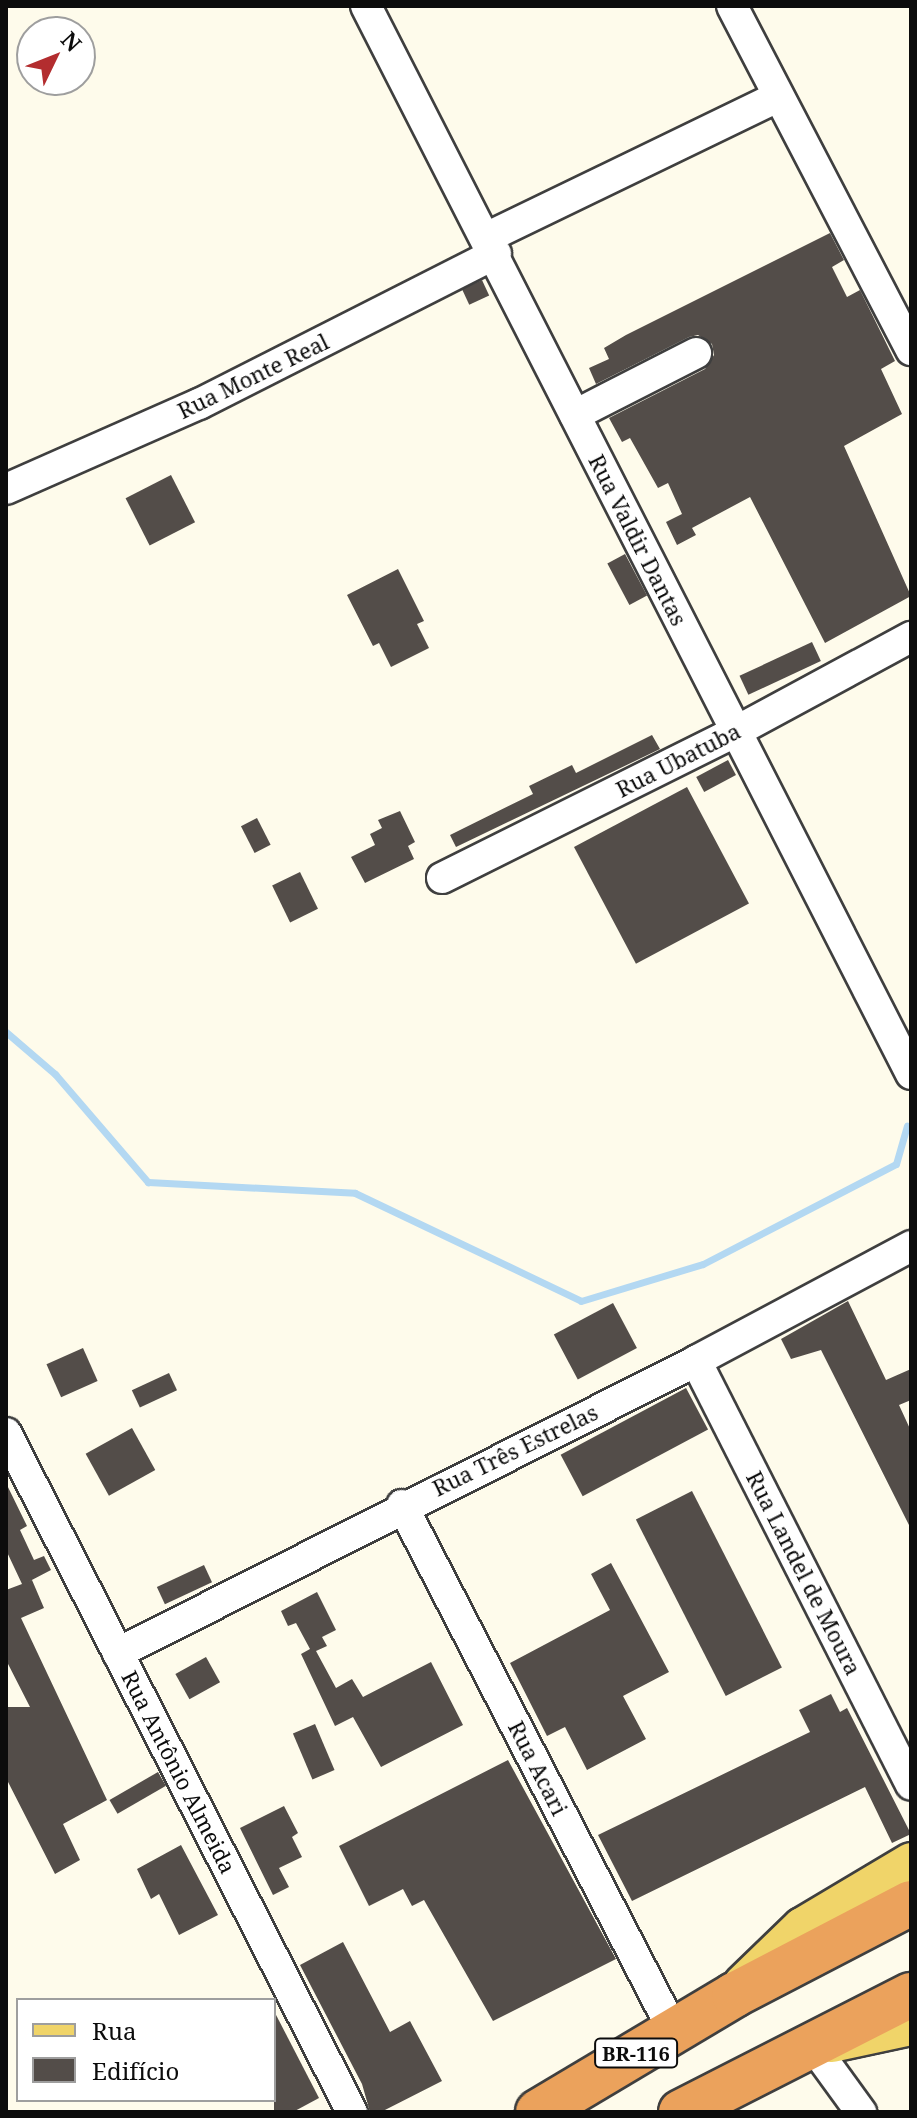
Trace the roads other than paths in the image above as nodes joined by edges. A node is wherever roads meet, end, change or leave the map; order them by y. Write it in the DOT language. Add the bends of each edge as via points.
graph roads {
  1 [pos="366,6"];
  2 [pos="732,6"];
  3 [pos="778,97"];
  4 [pos="492,245"];
  5 [pos="911,350"];
  6 [pos="696,353"];
  7 [pos="575,415"];
  8 [pos="6,489"];
  9 [pos="911,637"];
  10 [pos="735,732"];
  11 [pos="442,878"];
  12 [pos="911,1074"];
  13 [pos="911,1246"];
  14 [pos="696,1361"];
  15 [pos="6,1433"];
  16 [pos="402,1505"];
  17 [pos="118,1653"];
  18 [pos="911,1785"];
  19 [pos="911,1862"];
  20 [pos="911,1903"];
  21 [pos="734,1995"];
  22 [pos="911,1995"];
  23 [pos="911,2026"];
  24 [pos="673,2030"];
  25 [pos="813,2046"];
  26 [pos="352,2112"];
  27 [pos="538,2112"];
  28 [pos="681,2112"];
  29 [pos="861,2112"];
  1 -- 4 [label="street, Rua Valdir Dantas"];
  2 -- 3 [label="street"];
  3 -- 4 [label="street, Rua Monte Real"];
  3 -- 5 [label="street"];
  4 -- 7 [label="street, Rua Valdir Dantas"];
  4 -- 8 [label="street, Rua Monte Real" via="199,404"];
  6 -- 7 [label="street"];
  7 -- 10 [label="street, Rua Valdir Dantas"];
  9 -- 10 [label="street, Rua Ubatuba"];
  10 -- 11 [label="street, Rua Ubatuba"];
  10 -- 12 [label="street, Rua Valdir Dantas"];
  13 -- 14 [label="street, Rua Três Estrelas"];
  14 -- 16 [label="street, Rua Três Estrelas"];
  14 -- 18 [label="street, Rua Landel de Moura"];
  15 -- 17 [label="street, Rua Antônio Almeida"];
  16 -- 17 [label="street, Rua Três Estrelas"];
  16 -- 24 [label="street, Rua Acari"];
  17 -- 26 [label="street, Rua Antônio Almeida"];
  19 -- 21 [label="main road, BR-116" via="802,1927"];
  20 -- 21 [label="highway, BR-116"];
  21 -- 24 [label="highway, BR-116"];
  22 -- 25 [label="highway"];
  23 -- 25 [label="main road"];
  24 -- 27 [label="highway, BR-116"];
  25 -- 28 [label="highway"];
  25 -- 29 [label="street"];
}
